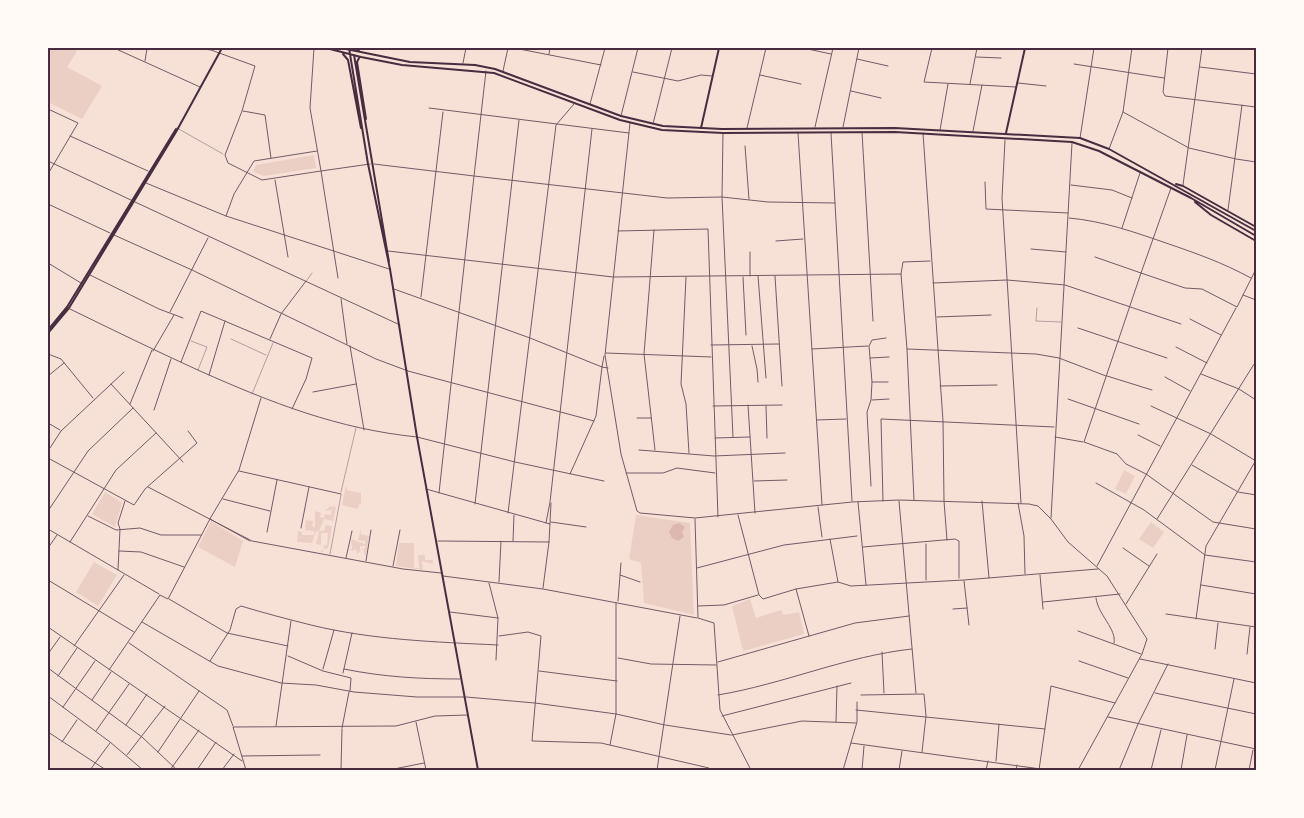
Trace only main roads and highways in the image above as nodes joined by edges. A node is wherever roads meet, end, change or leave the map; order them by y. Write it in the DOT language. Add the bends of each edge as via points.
graph roads {
  1 [pos="222,48"];
  2 [pos="326,48"];
  3 [pos="342,48"];
  4 [pos="353,48"];
  5 [pos="719,48"];
  6 [pos="1025,48"];
  7 [pos="342,52"];
  8 [pos="362,53"];
  9 [pos="361,58"];
  10 [pos="357,62"];
  11 [pos="348,65"];
  12 [pos="701,128"];
  13 [pos="367,129"];
  14 [pos="700,132"];
  15 [pos="363,133"];
  16 [pos="1006,133"];
  17 [pos="1005,138"];
  18 [pos="370,164"];
  19 [pos="1173,184"];
  20 [pos="1191,198"];
  21 [pos="1256,227"];
  22 [pos="1256,231"];
  23 [pos="1256,236"];
  24 [pos="1256,241"];
  25 [pos="48,332"];
  26 [pos="478,770"];
  1 -- 25 [label="main road" via="83,284"];
  2 -- 7 [label="main road"];
  3 -- 8 [label="main road"];
  4 -- 8 [label="main road"];
  4 -- 13 [label="main road"];
  4 -- 15 [label="main road"];
  5 -- 12 [label="main road"];
  6 -- 16 [label="main road"];
  7 -- 9 [label="main road"];
  7 -- 11 [label="main road"];
  8 -- 12 [label="main road" via="418,63 484,66 621,116 653,124"];
  9 -- 10 [label="main road"];
  9 -- 14 [label="main road" via="486,71 630,123 662,130"];
  10 -- 11 [label="main road" via="352,60"];
  10 -- 13 [label="main road"];
  11 -- 15 [label="main road"];
  12 -- 14 [label="main road"];
  12 -- 16 [label="main road" via="843,127"];
  13 -- 18 [label="main road"];
  14 -- 17 [label="main road" via="922,132"];
  15 -- 18 [label="main road"];
  16 -- 17 [label="main road"];
  16 -- 19 [label="main road" via="1080,138 1109,149"];
  17 -- 20 [label="main road" via="1072,142 1099,150"];
  18 -- 26 [label="main road"];
  19 -- 21 [label="main road" via="1183,186"];
  19 -- 22 [label="main road"];
  20 -- 23 [label="main road"];
  20 -- 24 [label="main road" via="1211,215"];
}
